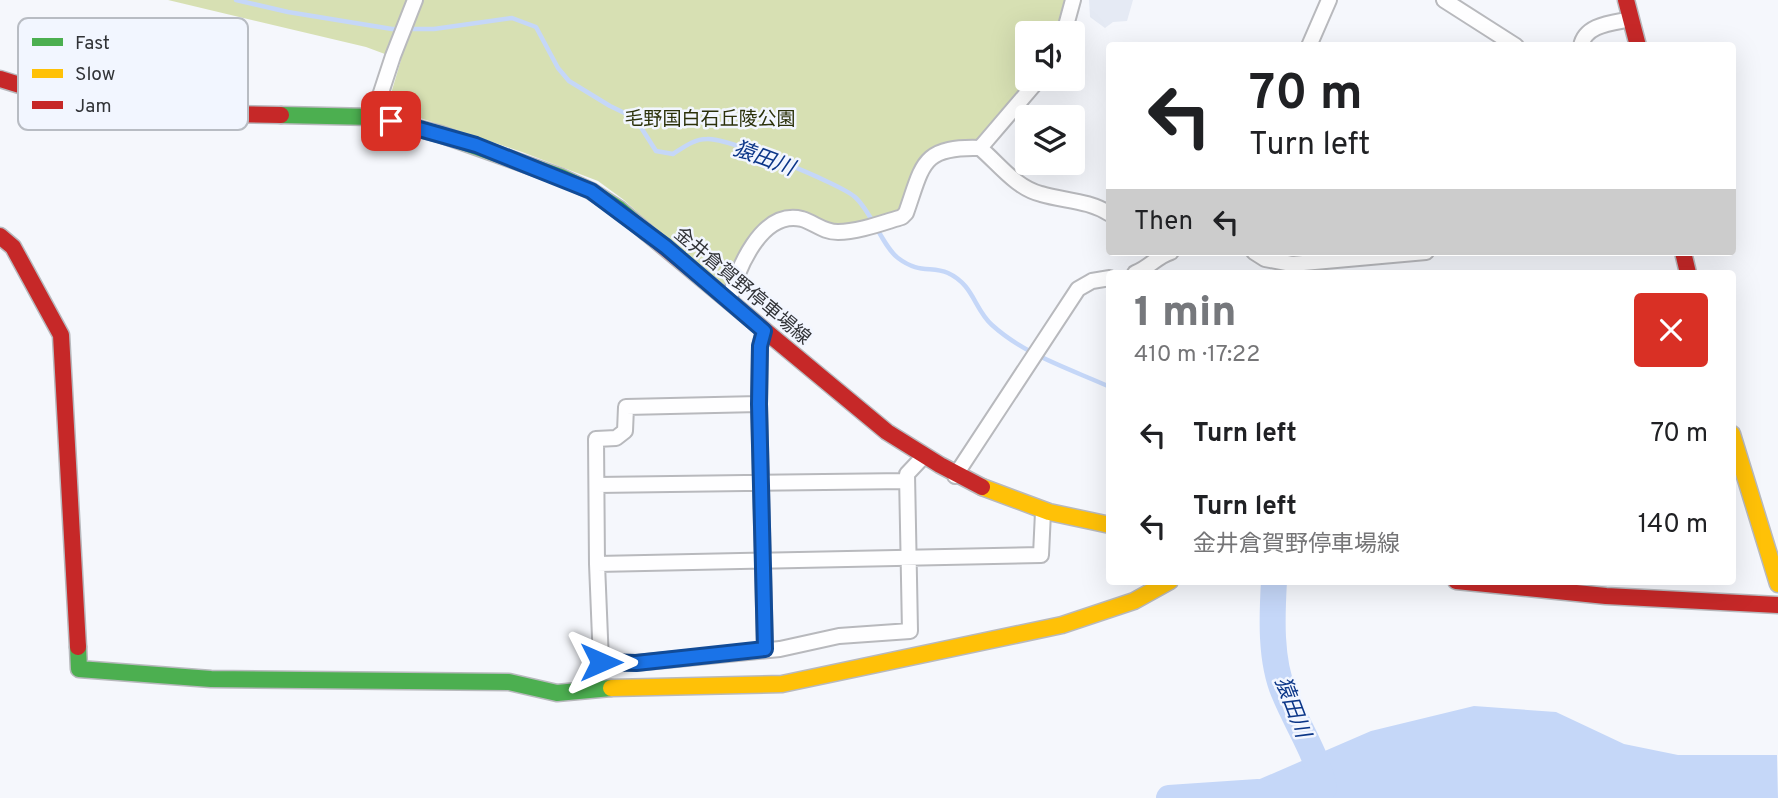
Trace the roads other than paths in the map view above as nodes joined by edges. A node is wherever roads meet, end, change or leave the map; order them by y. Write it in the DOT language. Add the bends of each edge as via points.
graph roads {
  1 [pos="415,0"];
  2 [pos="1073,0"];
  3 [pos="1329,0"];
  4 [pos="1444,0"];
  5 [pos="1626,0"];
  6 [pos="1631,19"];
  7 [pos="1067,21"];
  8 [pos="1311,42"];
  9 [pos="1510,42"];
  10 [pos="1582,42"];
  11 [pos="1637,42"];
  12 [pos="0,79"];
  13 [pos="18,85"];
  14 [pos="1029,91"];
  15 [pos="248,115"];
  16 [pos="373,117"];
  17 [pos="980,148"];
  18 [pos="1106,211"];
  19 [pos="0,236"];
  20 [pos="6,247"];
  21 [pos="1161,256"];
  22 [pos="1261,256"];
  23 [pos="1381,256"];
  24 [pos="1142,270"];
  25 [pos="1106,279"];
  26 [pos="729,300"];
  27 [pos="764,331"];
  28 [pos="759,404"];
  29 [pos="1736,447"];
  30 [pos="923,457"];
  31 [pos="956,476"];
  32 [pos="907,481"];
  33 [pos="761,484"];
  34 [pos="597,485"];
  35 [pos="1043,512"];
  36 [pos="1106,524"];
  37 [pos="909,557"];
  38 [pos="762,560"];
  39 [pos="597,564"];
  40 [pos="1778,584"];
  41 [pos="1163,585"];
  42 [pos="1495,585"];
  43 [pos="1778,606"];
  44 [pos="765,649"];
  1 -- 16 [label="street"];
  2 -- 7 [label="street"];
  3 -- 8 [label="street"];
  4 -- 9 [label="street"];
  5 -- 6 [label="street"];
  6 -- 10 [label="street" via="1593,28"];
  6 -- 11 [label="street"];
  12 -- 13 [label="street, 金井倉賀野停車場線"];
  14 -- 17 [label="street"];
  15 -- 16 [label="street, 金井倉賀野停車場線"];
  16 -- 26 [label="street, 金井倉賀野停車場線" via="476,145 591,191"];
  17 -- 18 [label="street" via="1019,184 1039,194"];
  17 -- 26 [label="street" via="941,150 928,160 902,217 841,232 786,218 745,255"];
  19 -- 20 [label="street"];
  20 -- 41 [label="street" via="61,335 79,669 211,679 509,682 557,693 782,684 1062,625 1134,601"];
  21 -- 24 [label="street"];
  22 -- 23 [label="street" via="1292,264"];
  25 -- 31 [label="street" via="1078,289"];
  26 -- 27 [label="street, 金井倉賀野停車場線"];
  27 -- 28 [label="street"];
  27 -- 30 [label="street, 金井倉賀野停車場線"];
  28 -- 33 [label="street"];
  28 -- 34 [label="street" via="626,407 625,431 615,438 596,439"];
  29 -- 40 [label="street"];
  30 -- 31 [label="street, 金井倉賀野停車場線"];
  30 -- 32 [label="street" via="907,474"];
  31 -- 35 [label="street, 金井倉賀野停車場線"];
  32 -- 33 [label="street"];
  32 -- 37 [label="street"];
  33 -- 34 [label="street"];
  33 -- 38 [label="street"];
  34 -- 39 [label="street"];
  35 -- 36 [label="street, 金井倉賀野停車場線"];
  35 -- 37 [label="street" via="1041,555"];
  37 -- 38 [label="street"];
  37 -- 44 [label="street" via="910,631 839,636"];
  38 -- 39 [label="street"];
  38 -- 44 [label="street"];
  39 -- 44 [label="street" via="601,662 636,663"];
  42 -- 43 [label="street"];
}
